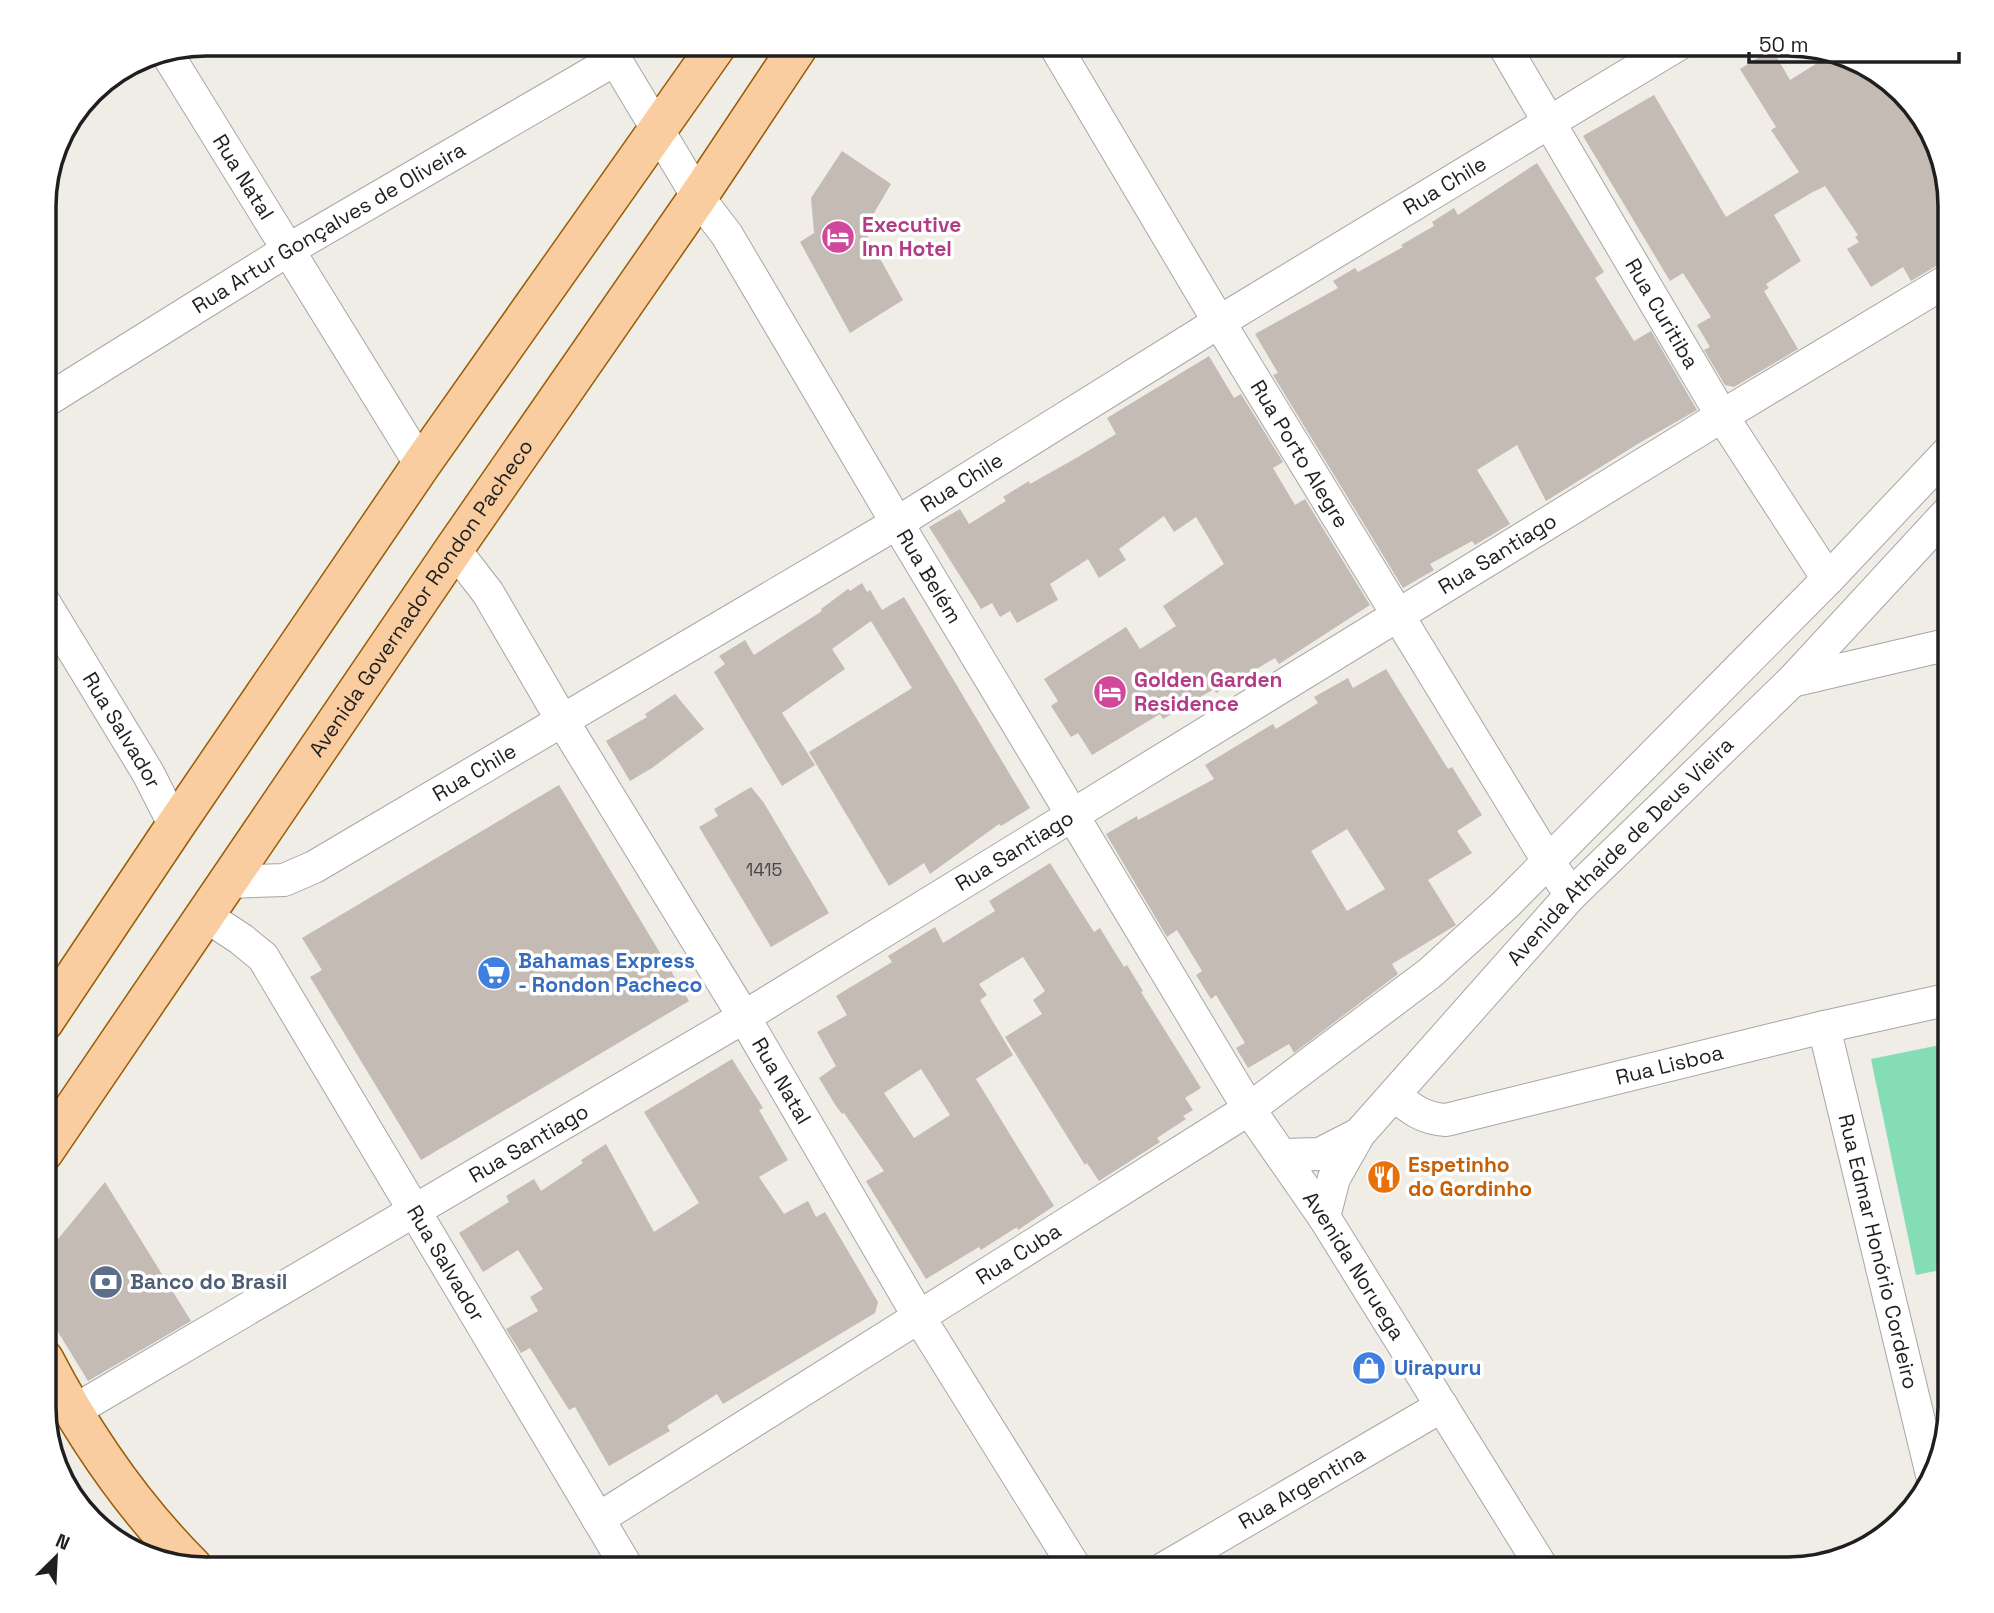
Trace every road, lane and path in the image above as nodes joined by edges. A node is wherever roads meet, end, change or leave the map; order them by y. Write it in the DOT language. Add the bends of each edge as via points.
graph roads {
  1 [pos="604,56"];
  2 [pos="613,56"];
  3 [pos="709,56"];
  4 [pos="792,56"];
  5 [pos="1061,56"];
  6 [pos="1510,56"];
  7 [pos="1660,56"];
  8 [pos="171,61"];
  9 [pos="1551,123"];
  10 [pos="657,129"];
  11 [pos="698,197"];
  12 [pos="288,250"];
  13 [pos="1938,286"];
  14 [pos="1219,322"];
  15 [pos="56,395"];
  16 [pos="1722,416"];
  17 [pos="415,455"];
  18 [pos="1938,463"];
  19 [pos="897,523"];
  20 [pos="1938,523"];
  21 [pos="454,549"];
  22 [pos="1828,579"];
  23 [pos="1398,616"];
  24 [pos="56,622"];
  25 [pos="1938,646"];
  26 [pos="1792,681"];
  27 [pos="562,720"];
  28 [pos="1072,816"];
  29 [pos="175,826"];
  30 [pos="1548,861"];
  31 [pos="228,882"];
  32 [pos="1571,895"];
  33 [pos="206,916"];
  34 [pos="1938,1002"];
  35 [pos="56,1004"];
  36 [pos="744,1017"];
  37 [pos="1824,1027"];
  38 [pos="1394,1095"];
  39 [pos="1249,1109"];
  40 [pos="1359,1134"];
  41 [pos="56,1135"];
  42 [pos="1282,1155"];
  43 [pos="415,1211"];
  44 [pos="1324,1217"];
  45 [pos="919,1317"];
  46 [pos="56,1382"];
  47 [pos="1442,1406"];
  48 [pos="72,1412"];
  49 [pos="1928,1459"];
  50 [pos="598,1519"];
  51 [pos="181,1555"];
  52 [pos="621,1557"];
  53 [pos="1069,1557"];
  54 [pos="1184,1557"];
  55 [pos="1536,1557"];
  1 -- 12 [label="street, Rua Artur Gonçalves de Oliveira"];
  2 -- 10 [label="street, Rua Belém"];
  3 -- 10 [label="main road"];
  4 -- 11 [label="main road, Avenida Governador Rondon Pacheco"];
  5 -- 14 [label="street, Rua Porto Alegre"];
  6 -- 9 [label="street, Rua Curitiba"];
  7 -- 9 [label="street, Rua Chile"];
  8 -- 12 [label="street, Rua Natal"];
  9 -- 14 [label="street, Rua Chile"];
  9 -- 16 [label="street, Rua Curitiba"];
  10 -- 11 [label="street, Rua Belém"];
  10 -- 17 [label="main road"];
  11 -- 19 [label="street, Rua Belém" via="727,235"];
  11 -- 21 [label="main road, Avenida Governador Rondon Pacheco"];
  12 -- 15 [label="street, Rua Artur Gonçalves de Oliveira"];
  12 -- 17 [label="street, Rua Natal"];
  13 -- 16 [label="street, Rua Santiago"];
  14 -- 19 [label="street, Rua Chile"];
  14 -- 23 [label="street, Rua Porto Alegre"];
  16 -- 22 [label="street, Rua Curitiba"];
  16 -- 23 [label="street, Rua Santiago"];
  17 -- 29 [label="main road"];
  18 -- 22 [label="street"];
  19 -- 27 [label="street, Rua Chile"];
  19 -- 28 [label="street, Rua Belém"];
  20 -- 26 [label="street, Avenida Athaide de Deus Vieira"];
  21 -- 27 [label="street, Rua Natal" via="488,593"];
  21 -- 31 [label="main road, Avenida Governador Rondon Pacheco"];
  22 -- 30 [label="street"];
  23 -- 28 [label="street, Rua Santiago"];
  23 -- 30 [label="street, Rua Porto Alegre"];
  24 -- 29 [label="street, Rua Salvador"];
  25 -- 26 [label="street"];
  26 -- 32 [label="street, Avenida Athaide de Deus Vieira"];
  27 -- 31 [label="street, Rua Chile" via="314,867 284,880"];
  27 -- 36 [label="street, Rua Natal"];
  28 -- 36 [label="street, Rua Santiago"];
  28 -- 39 [label="street, Rua Belém"];
  29 -- 35 [label="main road"];
  30 -- 32 [label="street, Rua Porto Alegre"];
  30 -- 39 [label="street, Rua Cuba" via="1430,973"];
  31 -- 33 [label="main road, Avenida Governador Rondon Pacheco"];
  32 -- 38 [label="street, Avenida Athaide de Deus Vieira"];
  33 -- 41 [label="main road, Avenida Governador Rondon Pacheco"];
  33 -- 43 [label="street, Rua Salvador" via="263,957"];
  34 -- 37 [label="street, Rua Lisboa"];
  36 -- 43 [label="street, Rua Santiago"];
  36 -- 45 [label="street, Rua Natal"];
  37 -- 38 [label="street, Rua Lisboa" via="1447,1120 1416,1113"];
  37 -- 49 [label="street, Rua Edmar Honório Cordeiro"];
  38 -- 40 [label="street, Avenida Athaide de Deus Vieira"];
  39 -- 42 [label="street, Avenida Noruega"];
  39 -- 45 [label="street, Rua Cuba"];
  40 -- 42 [label="street" via="1320,1154"];
  40 -- 44 [label="street, Avenida Athaide de Deus Vieira" via="1334,1178"];
  42 -- 44 [label="street, Avenida Noruega"];
  43 -- 48 [label="street, Rua Santiago"];
  43 -- 50 [label="street, Rua Salvador"];
  44 -- 47 [label="street, Avenida Noruega"];
  45 -- 50 [label="street, Rua Cuba"];
  45 -- 53 [label="street, Rua Natal"];
  46 -- 48 [label="main road"];
  47 -- 54 [label="street, Rua Argentina"];
  47 -- 55 [label="street, Avenida Noruega"];
  48 -- 51 [label="main road" via="158,1532"];
  50 -- 52 [label="street, Rua Salvador"];
}
